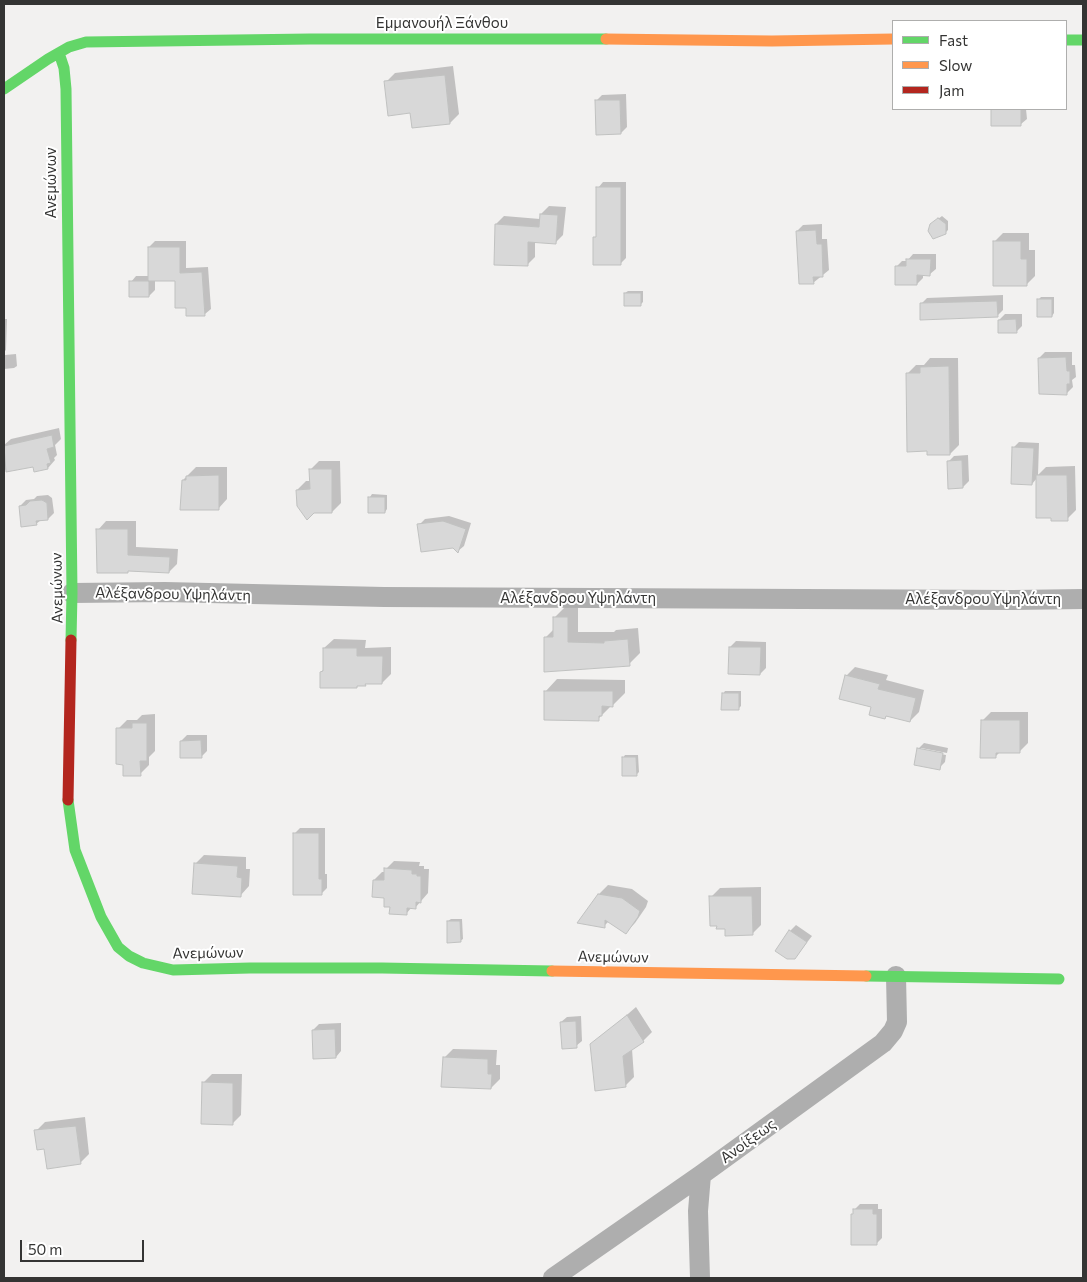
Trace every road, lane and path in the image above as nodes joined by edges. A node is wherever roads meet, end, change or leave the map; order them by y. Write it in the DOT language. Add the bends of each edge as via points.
graph roads {
  1 [pos="892,39"];
  2 [pos="1067,40"];
  3 [pos="1083,40"];
  4 [pos="59,53"];
  5 [pos="4,89"];
  6 [pos="72,593"];
  7 [pos="1083,599"];
  8 [pos="896,976"];
  9 [pos="1059,979"];
  10 [pos="701,1175"];
  11 [pos="553,1278"];
  12 [pos="700,1278"];
  1 -- 4 [label="street, Εμμανουήλ Ξάνθου" via="95,42 76,44"];
  2 -- 3 [label="street"];
  4 -- 5 [label="street, Εμμανουήλ Ξάνθου"];
  4 -- 6 [label="street, Ανεμώνων" via="66,89"];
  6 -- 7 [label="street, Αλέξανδρου Υψηλάντη" via="175,592 384,598"];
  6 -- 8 [label="street, Ανεμώνων" via="67,796 70,822 75,850 101,917 118,946 135,960 173,970 328,968"];
  8 -- 9 [label="street, Ανεμώνων"];
  8 -- 10 [label="street, Ανοίξεως" via="897,1022 888,1038"];
  10 -- 11 [label="street, Ανοίξεως"];
  10 -- 12 [label="street" via="698,1211"];
}
